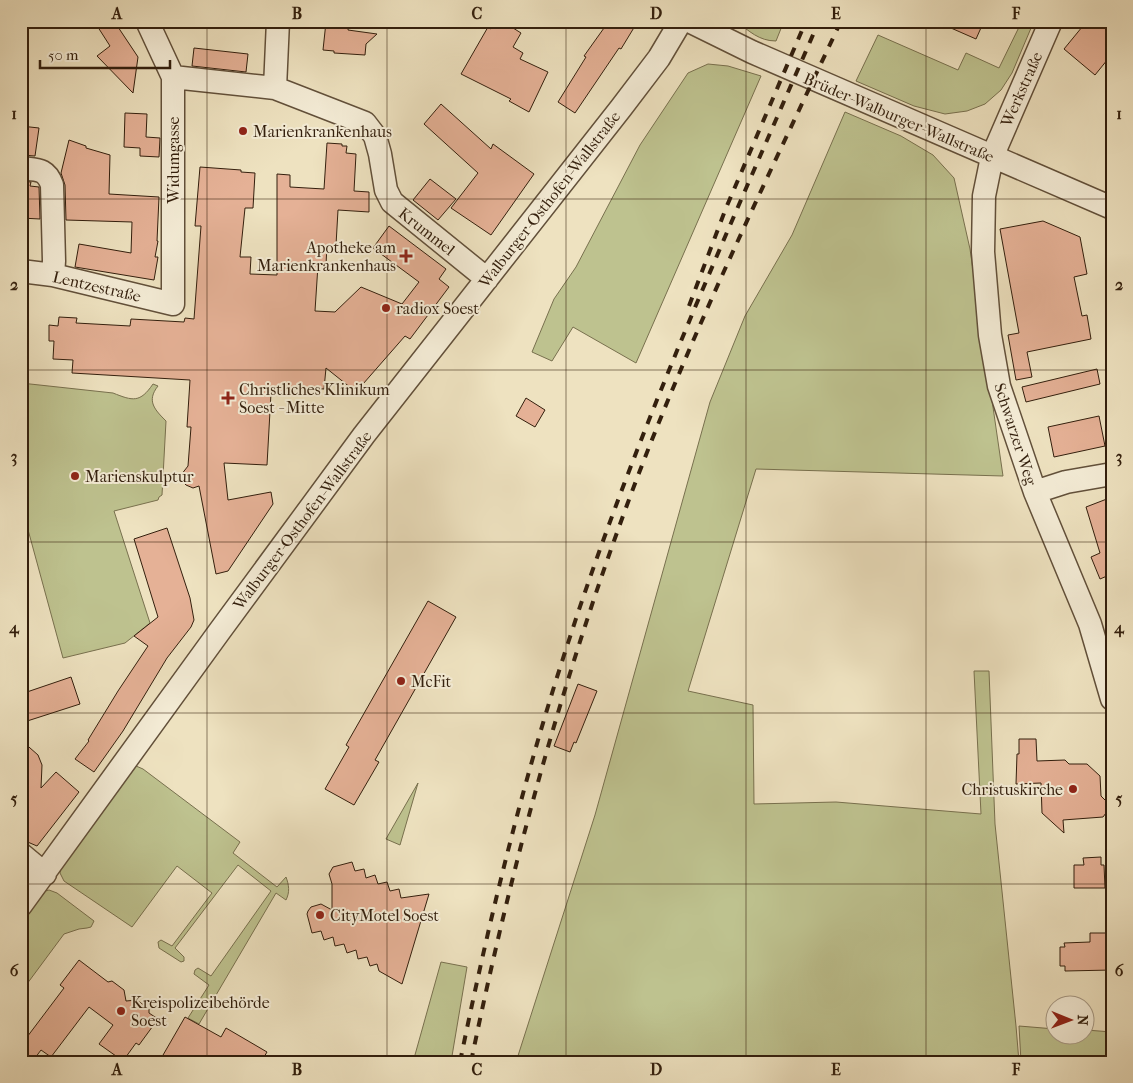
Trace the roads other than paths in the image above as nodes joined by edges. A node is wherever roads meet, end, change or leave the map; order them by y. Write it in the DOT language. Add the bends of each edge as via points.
graph roads {
  1 [pos="147,21"];
  2 [pos="278,21"];
  3 [pos="681,21"];
  4 [pos="689,21"];
  5 [pos="1051,21"];
  6 [pos="173,77"];
  7 [pos="275,88"];
  8 [pos="992,157"];
  9 [pos="21,168"];
  10 [pos="1112,208"];
  11 [pos="21,271"];
  12 [pos="53,275"];
  13 [pos="487,278"];
  14 [pos="173,304"];
  15 [pos="1112,474"];
  16 [pos="1035,492"];
  17 [pos="1112,699"];
  18 [pos="21,854"];
  19 [pos="44,874"];
  20 [pos="21,905"];
  1 -- 6 [label="street, Widumgasse"];
  2 -- 7 [label="street"];
  3 -- 13 [label="street, Walburger-Osthofen-Wallstraße" via="627,101"];
  4 -- 8 [label="street, Brüder-Walburger-Wallstraße"];
  5 -- 8 [label="street, Werkstraße"];
  6 -- 7 [label="street, Krummel"];
  6 -- 14 [label="street, Widumgasse"];
  7 -- 13 [label="street, Krummel" via="365,123 374,136 386,190 392,202"];
  8 -- 10 [label="street, Brüder-Walburger-Wallstraße"];
  8 -- 16 [label="street, Schwarzer Weg" via="984,196 983,252 990,335 999,386"];
  9 -- 12 [label="street" via="42,171 49,176 52,185"];
  11 -- 12 [label="street, Lentzestraße"];
  12 -- 14 [label="street, Lentzestraße"];
  13 -- 19 [label="street, Walburger-Osthofen-Wallstraße" via="364,435"];
  15 -- 16 [label="street" via="1066,482"];
  16 -- 17 [label="street, Schwarzer Weg" via="1090,624"];
  18 -- 19 [label="street"];
  19 -- 20 [label="street, Walburger-Osthofen-Wallstraße"];
}
